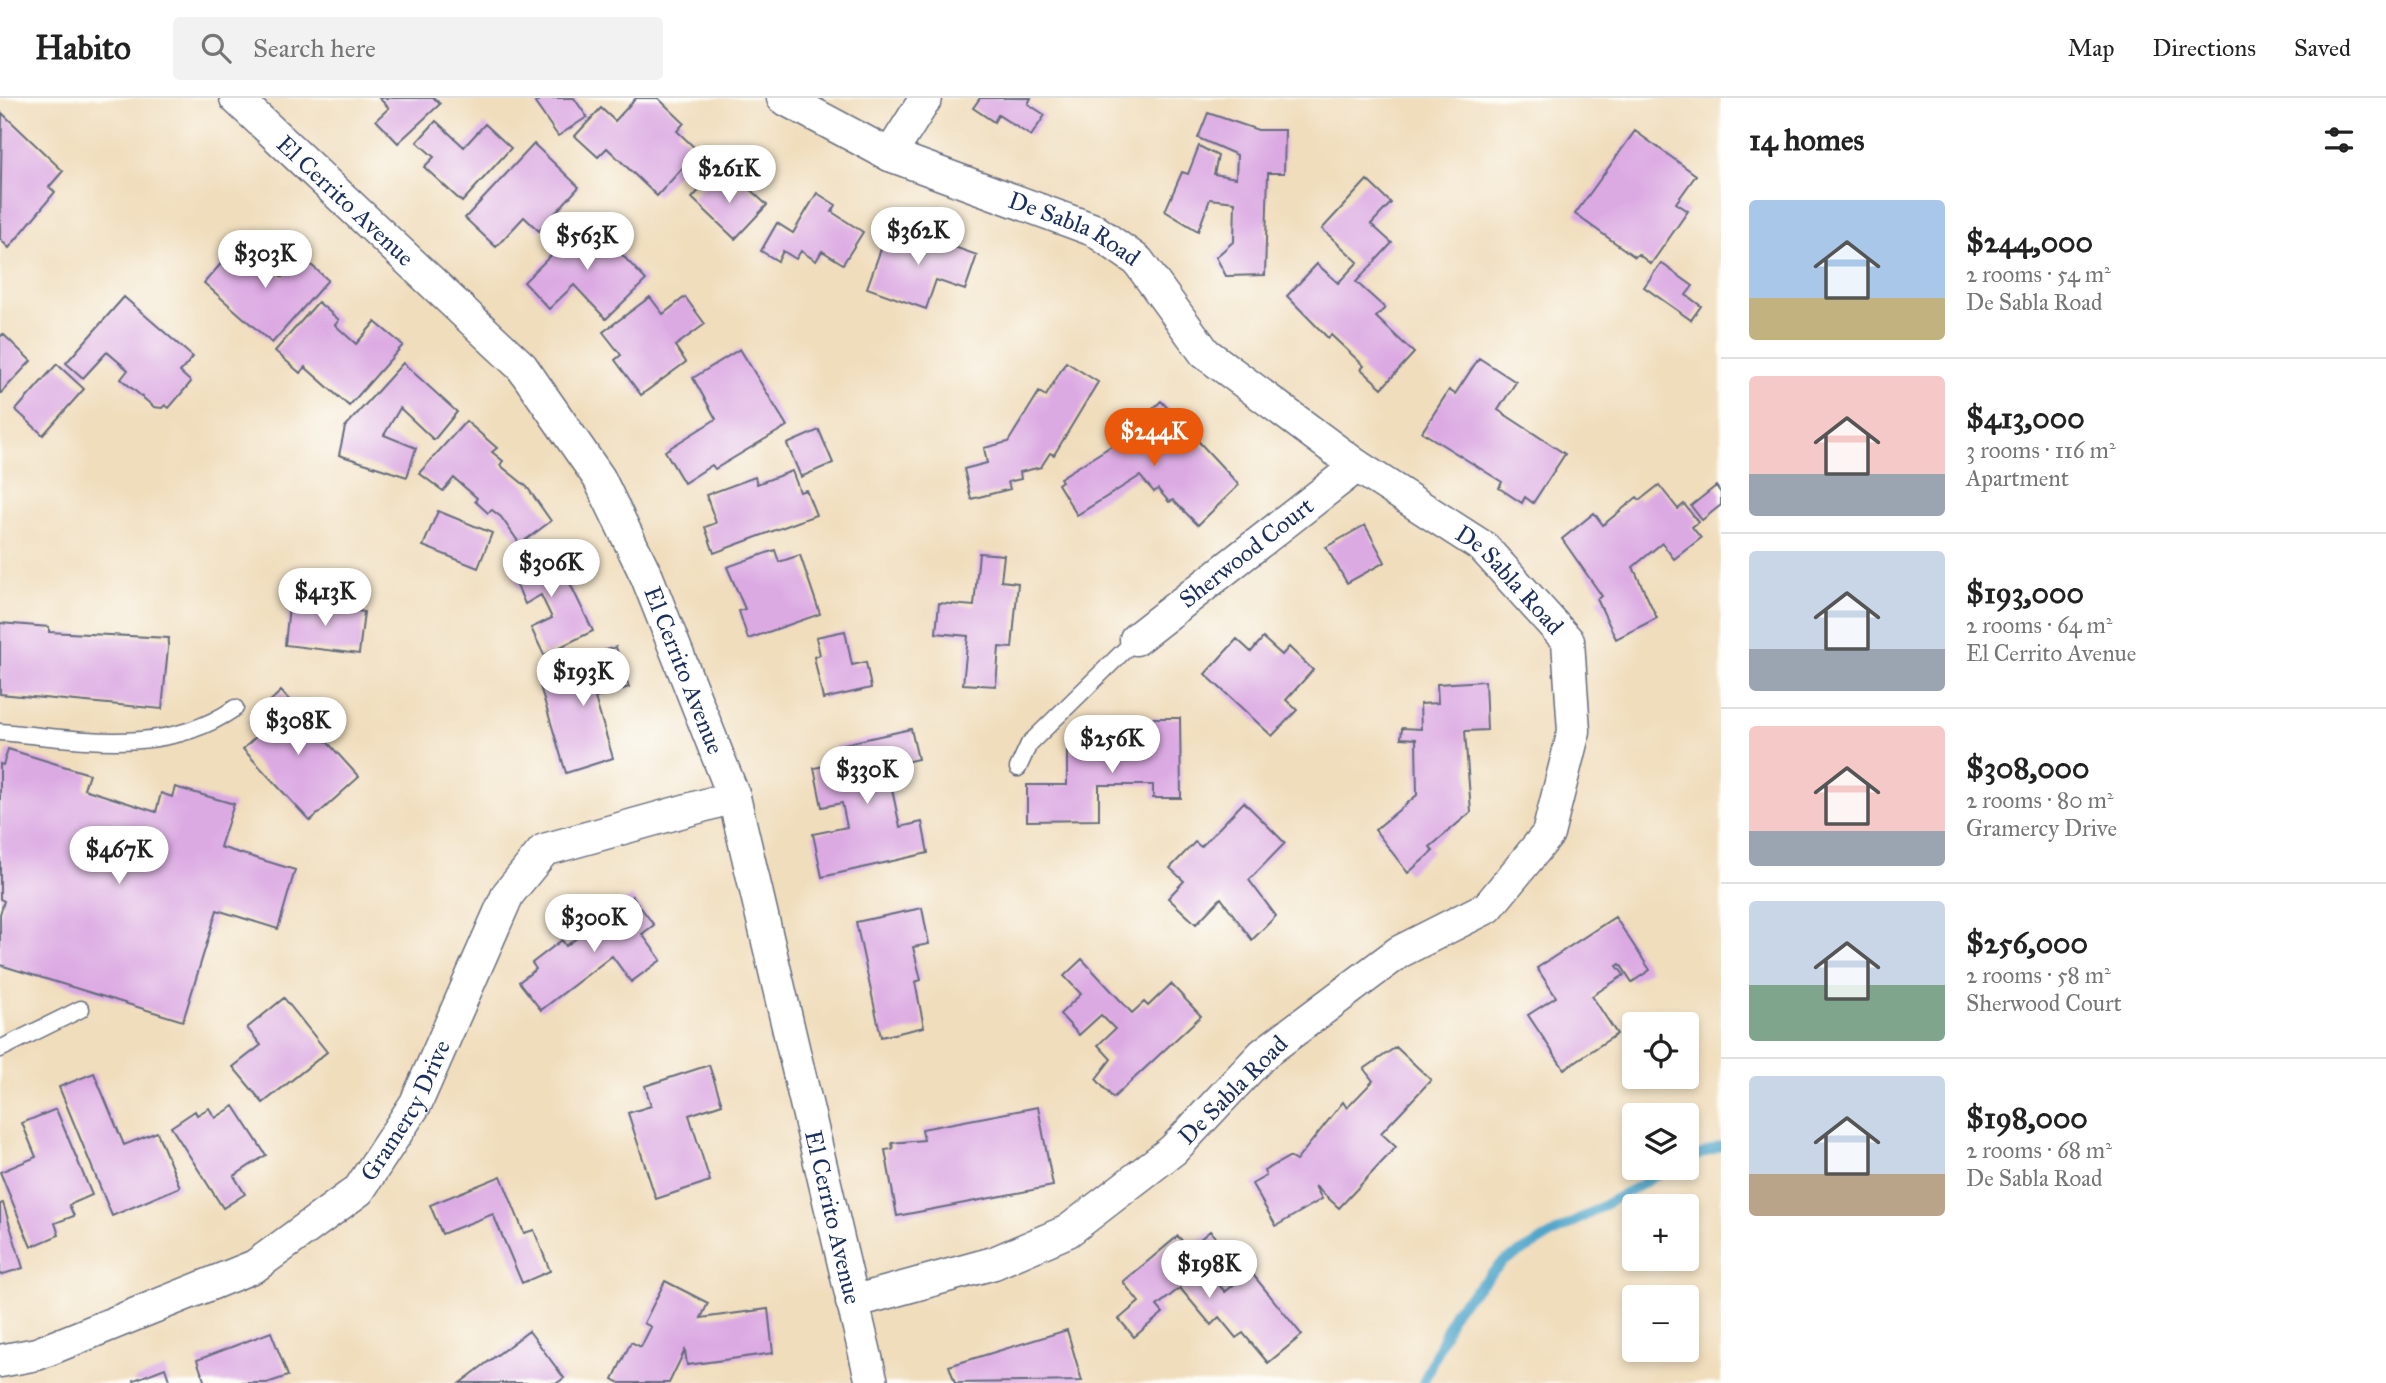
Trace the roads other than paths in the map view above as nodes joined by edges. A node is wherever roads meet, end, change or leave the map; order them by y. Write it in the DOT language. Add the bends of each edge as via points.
graph roads {
  1 [pos="236,98"];
  2 [pos="783,98"];
  3 [pos="926,98"];
  4 [pos="890,155"];
  5 [pos="1357,466"];
  6 [pos="1136,639"];
  7 [pos="235,708"];
  8 [pos="0,732"];
  9 [pos="1018,768"];
  10 [pos="734,797"];
  11 [pos="81,1009"];
  12 [pos="0,1049"];
  13 [pos="852,1302"];
  14 [pos="0,1361"];
  15 [pos="872,1383"];
  1 -- 10 [label="street, El Cerrito Avenue" via="522,367 599,478 647,577"];
  2 -- 4 [label="street, De Sabla Road"];
  3 -- 4 [label="street"];
  4 -- 5 [label="street, De Sabla Road" via="1094,230 1138,261 1205,353"];
  5 -- 6 [label="street, Sherwood Court"];
  5 -- 13 [label="street, De Sabla Road" via="1483,547 1568,641 1574,731 1548,834 1488,908 1399,952 1263,1054 1173,1150 1068,1231 995,1263"];
  6 -- 9 [label="lane" via="1029,744"];
  7 -- 8 [label="lane" via="174,737 124,743"];
  10 -- 13 [label="street, El Cerrito Avenue"];
  10 -- 14 [label="street, Gramercy Drive" via="544,850 508,894 416,1103 359,1190 255,1266 37,1354"];
  11 -- 12 [label="lane"];
  13 -- 15 [label="street, El Cerrito Avenue"];
}
